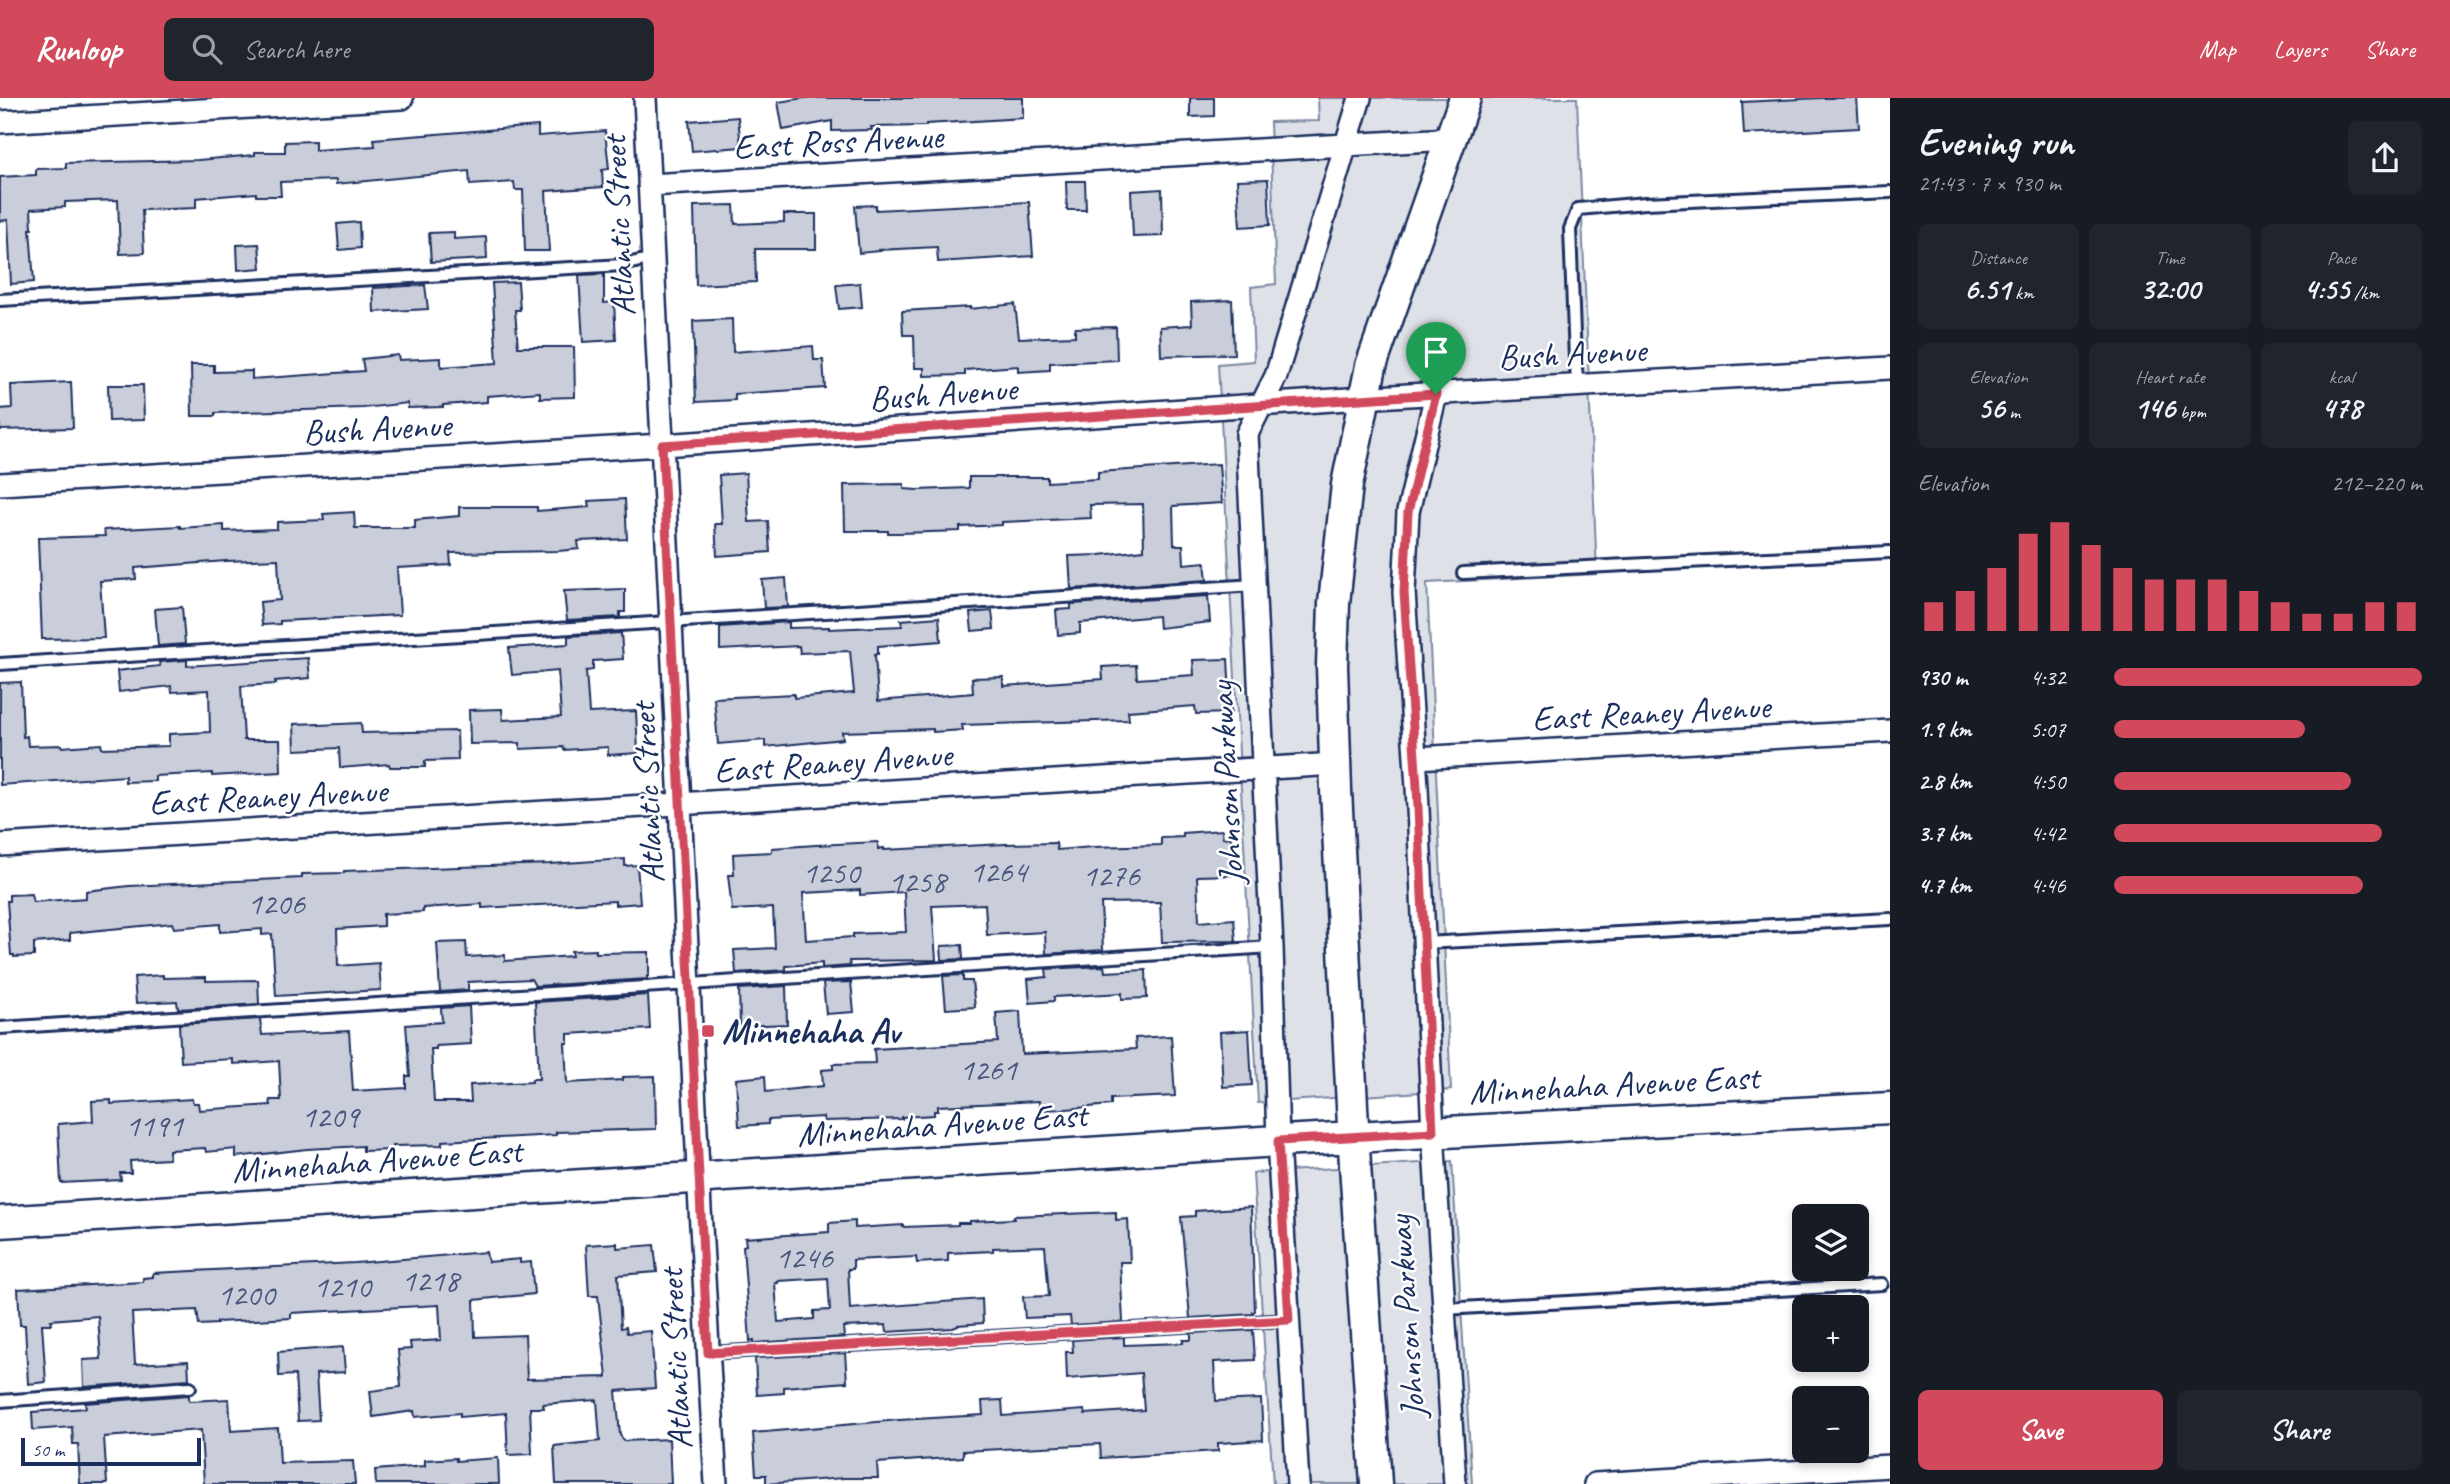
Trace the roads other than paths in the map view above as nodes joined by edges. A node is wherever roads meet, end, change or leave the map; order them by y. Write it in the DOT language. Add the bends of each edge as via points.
graph roads {
  1 [pos="402,98"];
  2 [pos="645,98"];
  3 [pos="1360,98"];
  4 [pos="1465,98"];
  5 [pos="0,122"];
  6 [pos="1450,139"];
  7 [pos="1347,144"];
  8 [pos="649,185"];
  9 [pos="1890,192"];
  10 [pos="653,258"];
  11 [pos="0,300"];
  12 [pos="1890,368"];
  13 [pos="1578,386"];
  14 [pos="1436,394"];
  15 [pos="1364,398"];
  16 [pos="1262,405"];
  17 [pos="662,445"];
  18 [pos="0,484"];
  19 [pos="1890,552"];
  20 [pos="1463,573"];
  21 [pos="1255,585"];
  22 [pos="671,622"];
  23 [pos="0,664"];
  24 [pos="1890,732"];
  25 [pos="1416,758"];
  26 [pos="1336,764"];
  27 [pos="1263,767"];
  28 [pos="680,805"];
  29 [pos="0,845"];
  30 [pos="1890,919"];
  31 [pos="1424,943"];
  32 [pos="1272,947"];
  33 [pos="690,984"];
  34 [pos="0,1028"];
  35 [pos="1890,1108"];
  36 [pos="1433,1132"];
  37 [pos="1353,1137"];
  38 [pos="1278,1141"];
  39 [pos="699,1179"];
  40 [pos="0,1222"];
  41 [pos="1882,1284"];
  42 [pos="1444,1309"];
  43 [pos="1289,1320"];
  44 [pos="708,1353"];
  45 [pos="190,1387"];
  46 [pos="0,1401"];
  47 [pos="1890,1466"];
  48 [pos="1714,1480"];
  49 [pos="716,1484"];
  50 [pos="1298,1484"];
  51 [pos="1376,1484"];
  52 [pos="1455,1484"];
  53 [pos="1595,1484"];
  1 -- 5 [label="street"];
  2 -- 8 [label="street, Atlantic Street"];
  3 -- 7 [label="street, Johnson Parkway"];
  4 -- 6 [label="main road, Johnson Parkway"];
  6 -- 7 [label="street, East Ross Avenue"];
  6 -- 15 [label="main road, Johnson Parkway"];
  7 -- 8 [label="street, East Ross Avenue"];
  7 -- 16 [label="street, Johnson Parkway" via="1276,376"];
  8 -- 10 [label="street, Atlantic Street"];
  9 -- 13 [label="lane" via="1578,209 1570,229"];
  10 -- 11 [label="lane" via="623,265"];
  10 -- 17 [label="street, Atlantic Street"];
  12 -- 13 [label="street, Bush Avenue"];
  13 -- 14 [label="street, Bush Avenue"];
  14 -- 15 [label="street, Bush Avenue"];
  14 -- 25 [label="street, Johnson Parkway" via="1408,512 1404,592"];
  15 -- 16 [label="street, Bush Avenue"];
  15 -- 26 [label="main road, Johnson Parkway" via="1347,485 1334,603"];
  16 -- 17 [label="street, Bush Avenue"];
  16 -- 21 [label="street, Johnson Parkway" via="1247,433"];
  17 -- 18 [label="street, Bush Avenue"];
  17 -- 22 [label="street, Atlantic Street"];
  19 -- 20 [label="lane"];
  21 -- 22 [label="lane"];
  21 -- 27 [label="street, Johnson Parkway"];
  22 -- 23 [label="lane"];
  22 -- 28 [label="street, Atlantic Street"];
  24 -- 25 [label="street, East Reaney Avenue"];
  25 -- 31 [label="street, Johnson Parkway"];
  26 -- 27 [label="street, East Reaney Avenue"];
  26 -- 37 [label="main road, Johnson Parkway"];
  27 -- 28 [label="street, East Reaney Avenue"];
  27 -- 32 [label="street, Johnson Parkway"];
  28 -- 29 [label="street, East Reaney Avenue"];
  28 -- 33 [label="street, Atlantic Street"];
  30 -- 31 [label="lane"];
  31 -- 36 [label="street, Johnson Parkway"];
  32 -- 33 [label="lane"];
  32 -- 38 [label="street, Johnson Parkway"];
  33 -- 34 [label="lane"];
  33 -- 39 [label="street, Atlantic Street"];
  35 -- 36 [label="main road, Minnehaha Avenue East"];
  36 -- 37 [label="main road, Minnehaha Avenue East"];
  36 -- 42 [label="street, Johnson Parkway"];
  37 -- 38 [label="main road, Minnehaha Avenue East"];
  37 -- 51 [label="main road, Johnson Parkway"];
  38 -- 39 [label="main road, Minnehaha Avenue East"];
  38 -- 43 [label="street, Johnson Parkway"];
  39 -- 40 [label="main road, Minnehaha Avenue East"];
  39 -- 44 [label="street, Atlantic Street"];
  41 -- 42 [label="lane"];
  42 -- 52 [label="street, Johnson Parkway"];
  43 -- 44 [label="lane"];
  43 -- 50 [label="street, Johnson Parkway"];
  44 -- 49 [label="street, Atlantic Street"];
  45 -- 46 [label="lane"];
  47 -- 48 [label="street"];
  48 -- 53 [label="street"];
}
